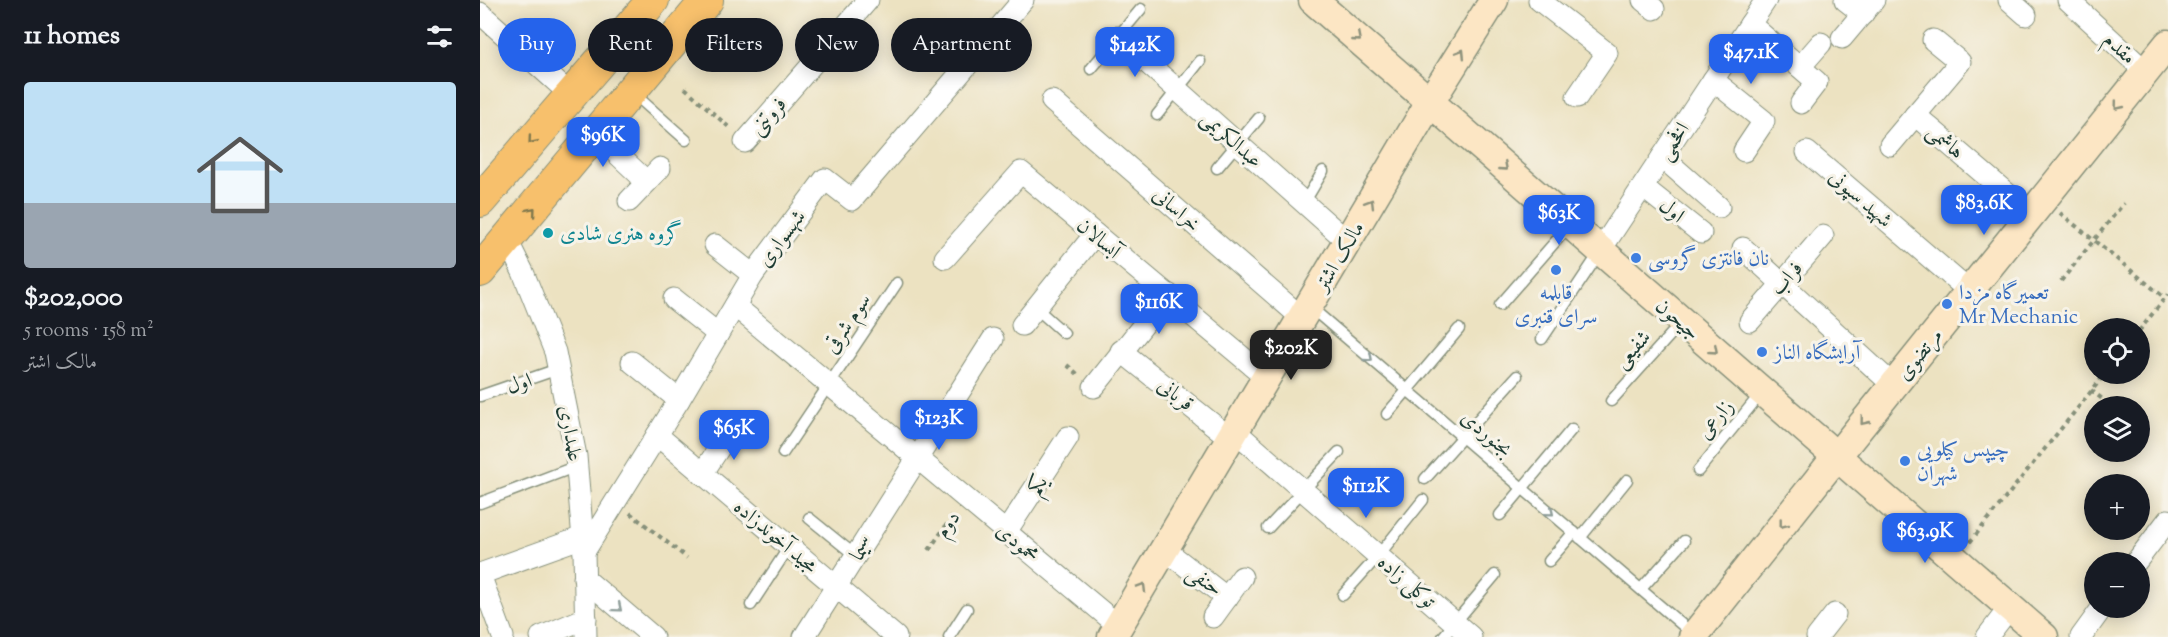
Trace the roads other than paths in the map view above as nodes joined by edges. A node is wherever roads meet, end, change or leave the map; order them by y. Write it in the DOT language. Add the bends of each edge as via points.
graph roads {
  1 [pos="653,0"];
  2 [pos="707,0"];
  3 [pos="868,0"];
  4 [pos="1023,0"];
  5 [pos="1313,0"];
  6 [pos="1494,0"];
  7 [pos="1539,0"];
  8 [pos="1766,0"];
  9 [pos="1845,0"];
  10 [pos="2009,0"];
  11 [pos="2068,0"];
  12 [pos="1869,7"];
  13 [pos="1141,9"];
  14 [pos="480,13"];
  15 [pos="2026,15"];
  16 [pos="1750,24"];
  17 [pos="1118,37"];
  18 [pos="1842,38"];
  19 [pos="1933,40"];
  20 [pos="1821,43"];
  21 [pos="2168,44"];
  22 [pos="1200,61"];
  23 [pos="1800,67"];
  24 [pos="1091,69"];
  25 [pos="2146,72"];
  26 [pos="1713,80"];
  27 [pos="631,91"];
  28 [pos="1179,91"];
  29 [pos="571,95"];
  30 [pos="1576,97"];
  31 [pos="1052,101"];
  32 [pos="1430,102"];
  33 [pos="1801,103"];
  34 [pos="1157,115"];
  35 [pos="1915,115"];
  36 [pos="1259,118"];
  37 [pos="596,134"];
  38 [pos="686,140"];
  39 [pos="745,142"];
  40 [pos="1237,144"];
  41 [pos="1890,144"];
  42 [pos="1744,151"];
  43 [pos="1807,152"];
  44 [pos="1662,158"];
  45 [pos="1217,168"];
  46 [pos="1323,171"];
  47 [pos="1642,187"];
  48 [pos="483,192"];
  49 [pos="629,201"];
  50 [pos="1304,203"];
  51 [pos="2037,206"];
  52 [pos="1719,207"];
  53 [pos="1570,225"];
  54 [pos="1095,234"];
  55 [pos="1701,234"];
  56 [pos="1823,236"];
  57 [pos="507,240"];
  58 [pos="1347,241"];
  59 [pos="715,245"];
  60 [pos="1743,248"];
  61 [pos="1600,251"];
  62 [pos="945,258"];
  63 [pos="480,271"];
  64 [pos="753,275"];
  65 [pos="897,283"];
  66 [pos="1781,283"];
  67 [pos="1969,291"];
  68 [pos="1168,294"];
  69 [pos="674,299"];
  70 [pos="1500,305"];
  71 [pos="735,306"];
  72 [pos="1036,308"];
  73 [pos="1305,312"];
  74 [pos="1750,321"];
  75 [pos="1682,322"];
  76 [pos="1022,325"];
  77 [pos="1459,329"];
  78 [pos="1064,333"];
  79 [pos="718,334"];
  80 [pos="993,339"];
  81 [pos="1542,339"];
  82 [pos="1121,351"];
  83 [pos="632,362"];
  84 [pos="558,369"];
  85 [pos="1517,376"];
  86 [pos="1266,377"];
  87 [pos="829,385"];
  88 [pos="1893,385"];
  89 [pos="1094,387"];
  90 [pos="1407,390"];
  91 [pos="1762,392"];
  92 [pos="480,396"];
  93 [pos="680,400"];
  94 [pos="1611,401"];
  95 [pos="1387,414"];
  96 [pos="733,427"];
  97 [pos="1572,429"];
  98 [pos="1233,434"];
  99 [pos="657,435"];
  100 [pos="1068,437"];
  101 [pos="1464,438"];
  102 [pos="783,453"];
  103 [pos="1339,453"];
  104 [pos="1836,457"];
  105 [pos="917,458"];
  106 [pos="577,466"];
  107 [pos="1698,471"];
  108 [pos="702,474"];
  109 [pos="1425,479"];
  110 [pos="1627,480"];
  111 [pos="1523,489"];
  112 [pos="1303,491"];
  113 [pos="1423,500"];
  114 [pos="480,503"];
  115 [pos="1500,515"];
  116 [pos="809,518"];
  117 [pos="2168,520"];
  118 [pos="1268,528"];
  119 [pos="1006,532"];
  120 [pos="1577,535"];
  121 [pos="1684,541"];
  122 [pos="583,544"];
  123 [pos="789,547"];
  124 [pos="1164,549"];
  125 [pos="2144,552"];
  126 [pos="856,556"];
  127 [pos="1378,556"];
  128 [pos="1549,561"];
  129 [pos="480,574"];
  130 [pos="1495,574"];
  131 [pos="584,578"];
  132 [pos="1242,578"];
  133 [pos="836,587"];
  134 [pos="1641,589"];
  135 [pos="1343,595"];
  136 [pos="1227,598"];
  137 [pos="751,605"];
  138 [pos="2010,607"];
  139 [pos="967,609"];
  140 [pos="1836,614"];
  141 [pos="1213,617"];
  142 [pos="2095,618"];
  143 [pos="586,628"];
  144 [pos="1115,631"];
  145 [pos="1457,632"];
  146 [pos="642,634"];
  147 [pos="1694,636"];
  148 [pos="503,637"];
  149 [pos="541,637"];
  150 [pos="804,637"];
  151 [pos="896,637"];
  152 [pos="949,637"];
  153 [pos="1817,637"];
  154 [pos="1987,637"];
  155 [pos="2044,637"];
  156 [pos="2081,637"];
  1 -- 29 [label="main road"];
  2 -- 27 [label="main road"];
  3 -- 39 [label="street, فروتنی"];
  4 -- 64 [label="street, شهسواری" via="852,200 825,179"];
  5 -- 32 [label="main road, جیحون, one-way"];
  32 -- 6 [label="main road, مالک اشتر, one-way"];
  7 -- 30 [label="street" via="1607,53"];
  8 -- 16 [label="street, افخمی"];
  9 -- 12 [label="street"];
  10 -- 15 [label="street"];
  11 -- 25 [label="street, مقدم"];
  12 -- 18 [label="street"];
  13 -- 17 [label="lane"];
  14 -- 29 [label="street"];
  16 -- 23 [label="street"];
  16 -- 26 [label="street, افخمی"];
  17 -- 24 [label="lane"];
  17 -- 28 [label="street, عبدالکریمی"];
  19 -- 35 [label="street" via="1960,62"];
  20 -- 23 [label="street"];
  21 -- 25 [label="main road, مرتضوی"];
  22 -- 28 [label="lane"];
  23 -- 33 [label="street" via="1817,82"];
  25 -- 51 [label="main road, مرتضوی, one-way"];
  26 -- 42 [label="street" via="1764,121"];
  26 -- 44 [label="street, افخمی"];
  27 -- 37 [label="main road"];
  27 -- 38 [label="lane"];
  28 -- 34 [label="lane"];
  28 -- 40 [label="street, عبدالکریمی"];
  29 -- 48 [label="main road, one-way"];
  31 -- 73 [label="street, خراسانی"];
  32 -- 53 [label="main road, جیحون, one-way"];
  58 -- 32 [label="main road, مالک اشتر, one-way"];
  35 -- 41 [label="street"];
  35 -- 51 [label="street, هاشمی"];
  36 -- 40 [label="lane"];
  37 -- 49 [label="street" via="654,175"];
  57 -- 37 [label="main road, one-way"];
  40 -- 45 [label="lane"];
  40 -- 50 [label="street, عبدالکریمی"];
  43 -- 67 [label="street, شهید سپونی"];
  44 -- 47 [label="street, افخمی"];
  44 -- 52 [label="street"];
  46 -- 50 [label="lane"];
  47 -- 55 [label="street, اول"];
  47 -- 61 [label="street, افخمی"];
  50 -- 58 [label="street, عبدالکریمی"];
  51 -- 67 [label="main road, مرتضوی"];
  53 -- 61 [label="main road, جیحون"];
  53 -- 70 [label="lane"];
  54 -- 62 [label="street, آبسالان" via="1021,171"];
  54 -- 68 [label="street, آبسالان"];
  54 -- 72 [label="street"];
  56 -- 66 [label="street, فراب"];
  57 -- 63 [label="main road"];
  57 -- 84 [label="street, علمداری" via="555,352"];
  58 -- 73 [label="main road, مالک اشتر"];
  59 -- 64 [label="street"];
  60 -- 66 [label="street"];
  61 -- 75 [label="main road, جیحون"];
  61 -- 81 [label="lane"];
  64 -- 71 [label="street, شهسواری"];
  65 -- 87 [label="lane, سوم شرقی"];
  66 -- 74 [label="street, فراب"];
  66 -- 88 [label="street"];
  67 -- 88 [label="main road, مرتضوی"];
  68 -- 82 [label="street"];
  68 -- 86 [label="street, آبسالان"];
  69 -- 79 [label="street"];
  71 -- 79 [label="street, شهسواری"];
  71 -- 87 [label="street, محمودی"];
  72 -- 76 [label="street"];
  72 -- 78 [label="lane"];
  73 -- 86 [label="main road, مالک اشتر"];
  73 -- 90 [label="lane, بجنوردی, one-way"];
  75 -- 91 [label="main road, جیحون, one-way"];
  75 -- 94 [label="lane, شفیعی"];
  77 -- 90 [label="lane"];
  79 -- 93 [label="street, شهسواری"];
  80 -- 105 [label="street"];
  82 -- 89 [label="street"];
  82 -- 98 [label="street, قربانی"];
  83 -- 93 [label="street"];
  84 -- 92 [label="lane, اول"];
  84 -- 106 [label="street, علمداری"];
  85 -- 101 [label="lane"];
  86 -- 98 [label="main road, مالک اشتر"];
  87 -- 102 [label="lane, سوم شرقی"];
  87 -- 105 [label="street, محمودی"];
  88 -- 104 [label="main road, مرتضوی, one-way"];
  90 -- 95 [label="lane"];
  90 -- 101 [label="lane, بجنوردی"];
  91 -- 104 [label="main road, جیحون"];
  91 -- 107 [label="lane, زارعی"];
  93 -- 99 [label="street, شهسواری"];
  96 -- 108 [label="street"];
  97 -- 111 [label="lane"];
  98 -- 112 [label="street, توکلی زاده"];
  98 -- 124 [label="main road, مالک اشتر"];
  99 -- 108 [label="street, مجید آخوندزاده"];
  99 -- 122 [label="street, شهسواری"];
  100 -- 119 [label="street, یکم"];
  101 -- 109 [label="lane"];
  101 -- 111 [label="lane, بجنوردی"];
  103 -- 112 [label="lane"];
  104 -- 138 [label="main road, جیحون"];
  104 -- 147 [label="main road, مرتضوی, one-way"];
  105 -- 119 [label="street, محمودی"];
  105 -- 126 [label="street, سیما"];
  106 -- 114 [label="lane"];
  106 -- 122 [label="street, علمداری"];
  108 -- 123 [label="street, مجید آخوندزاده"];
  110 -- 120 [label="lane"];
  111 -- 115 [label="lane"];
  111 -- 120 [label="lane, بجنوردی, one-way"];
  112 -- 118 [label="lane"];
  112 -- 127 [label="street, توکلی زاده"];
  113 -- 127 [label="lane"];
  116 -- 126 [label="lane"];
  117 -- 125 [label="street"];
  119 -- 144 [label="street, محمودی"];
  120 -- 128 [label="lane"];
  120 -- 134 [label="lane, بجنوردی"];
  121 -- 134 [label="lane"];
  122 -- 129 [label="street"];
  122 -- 131 [label="street, علمداری"];
  123 -- 133 [label="street, مجید آخوندزاده"];
  123 -- 137 [label="lane"];
  124 -- 136 [label="street, حنفی"];
  144 -- 124 [label="main road, مالک اشتر, one-way"];
  126 -- 133 [label="street, سیما"];
  127 -- 135 [label="lane"];
  127 -- 145 [label="street, توکلی زاده"];
  129 -- 148 [label="street"];
  130 -- 145 [label="lane"];
  131 -- 143 [label="street, علمداری"];
  131 -- 146 [label="street, one-way"];
  132 -- 136 [label="street, حنفی"];
  133 -- 150 [label="street, سیما"];
  133 -- 151 [label="street, مجید آخوندزاده"];
  134 -- 147 [label="lane, بجنوردی"];
  136 -- 141 [label="street"];
  138 -- 154 [label="street"];
  138 -- 155 [label="main road, جیحون"];
  139 -- 152 [label="lane"];
  140 -- 153 [label="street"];
  142 -- 156 [label="street"];
  143 -- 149 [label="street"];
}
